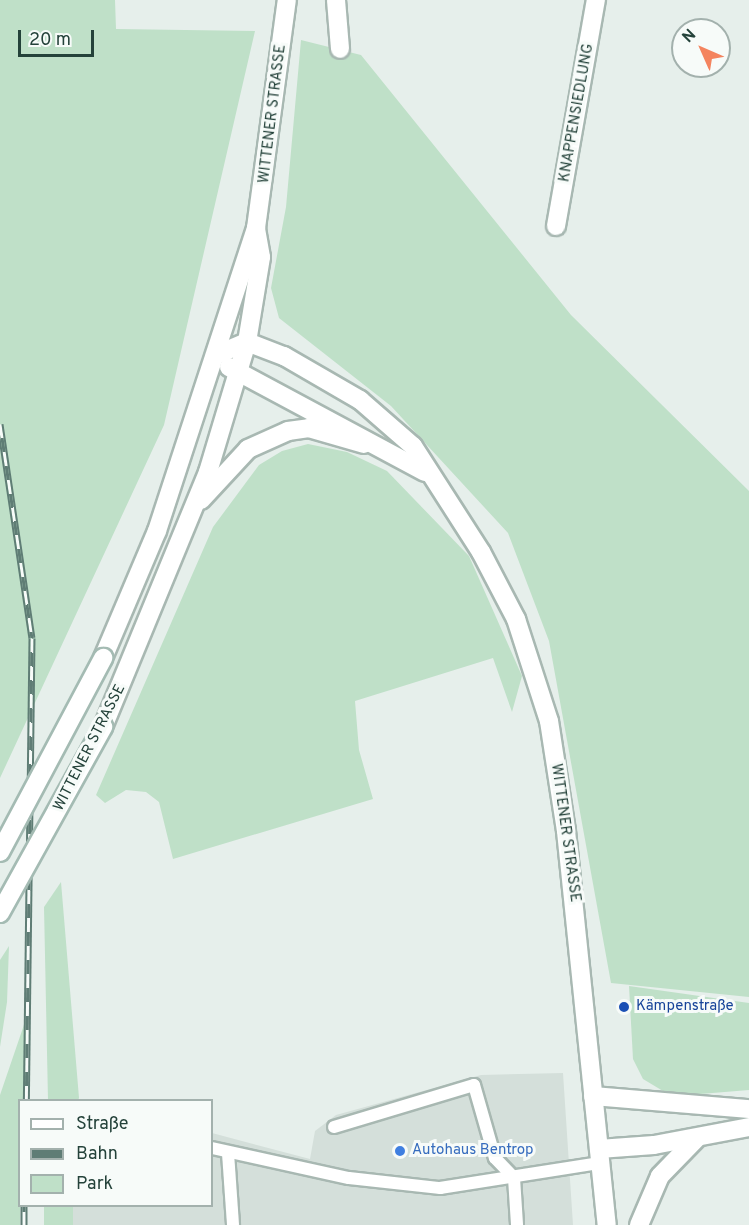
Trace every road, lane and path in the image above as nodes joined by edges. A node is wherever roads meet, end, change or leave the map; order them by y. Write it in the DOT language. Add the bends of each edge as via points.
graph roads {
  1 [pos="287,0"];
  2 [pos="336,0"];
  3 [pos="596,0"];
  4 [pos="340,49"];
  5 [pos="556,226"];
  6 [pos="256,228"];
  7 [pos="247,342"];
  8 [pos="216,355"];
  9 [pos="237,373"];
  10 [pos="388,451"];
  11 [pos="425,472"];
  12 [pos="198,503"];
  13 [pos="0,852"];
  14 [pos="0,913"];
  15 [pos="593,1096"];
  16 [pos="749,1109"];
  17 [pos="334,1127"];
  18 [pos="749,1127"];
  19 [pos="696,1139"];
  20 [pos="213,1148"];
  21 [pos="228,1153"];
  22 [pos="599,1156"];
  23 [pos="514,1178"];
  24 [pos="233,1225"];
  25 [pos="517,1225"];
  26 [pos="608,1225"];
  27 [pos="639,1225"];
  1 -- 6 [label="main road, WITTENER STRASSE"];
  2 -- 4 [label="main road"];
  3 -- 5 [label="main road, KNAPPENSIEDLUNG"];
  6 -- 7 [label="main road, WITTENER STRASSE" via="261,257"];
  6 -- 8 [label="main road, WITTENER STRASSE"];
  7 -- 8 [label="main road"];
  7 -- 9 [label="main road, WITTENER STRASSE"];
  7 -- 11 [label="main road, WITTENER STRASSE" via="360,400 413,446"];
  8 -- 9 [label="main road, WITTENER STRASSE"];
  8 -- 13 [label="main road, WITTENER STRASSE, bridge" via="158,531 103,658"];
  9 -- 10 [label="main road, WITTENER STRASSE"];
  9 -- 12 [label="main road, WITTENER STRASSE"];
  10 -- 11 [label="main road, WITTENER STRASSE"];
  10 -- 12 [label="main road" via="309,428 288,431 248,449"];
  11 -- 15 [label="main road, WITTENER STRASSE" via="454,506 499,585 549,721 584,976"];
  12 -- 14 [label="main road, WITTENER STRASSE, bridge" via="102,727"];
  15 -- 16 [label="main road"];
  15 -- 22 [label="main road, WITTENER STRASSE"];
  17 -- 23 [label="lane" via="474,1085 495,1158"];
  18 -- 19 [label="main road"];
  19 -- 22 [label="main road"];
  19 -- 27 [label="main road" via="660,1176"];
  20 -- 21 [label="lane"];
  21 -- 23 [label="lane" via="349,1178 440,1188"];
  21 -- 24 [label="lane"];
  22 -- 23 [label="lane"];
  22 -- 26 [label="main road, WITTENER STRASSE"];
  23 -- 25 [label="lane"];
}
